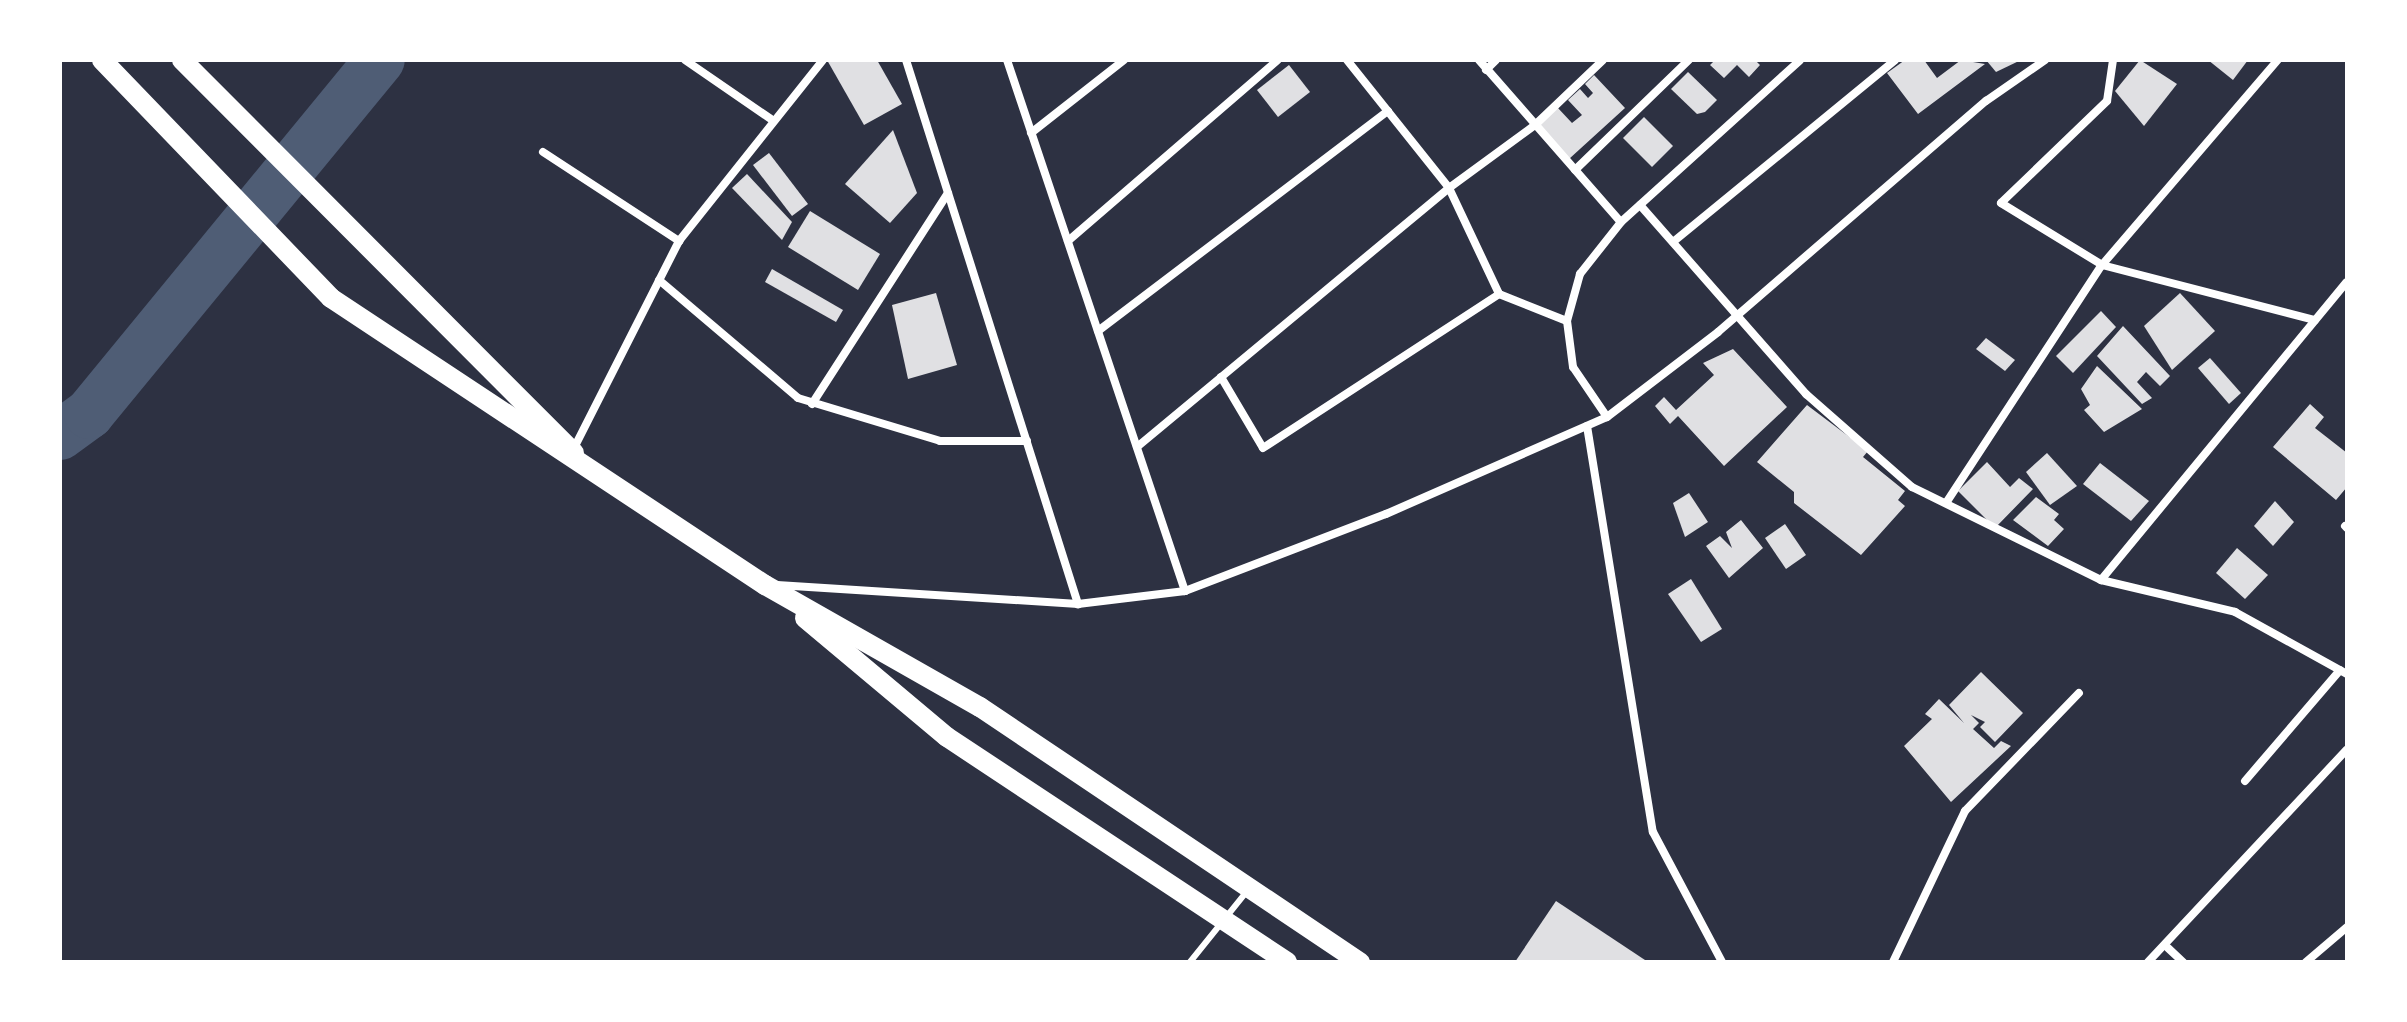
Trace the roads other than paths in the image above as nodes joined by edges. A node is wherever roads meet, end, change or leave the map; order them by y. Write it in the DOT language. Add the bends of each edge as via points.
graph roads {
  1 [pos="102,60"];
  2 [pos="182,60"];
  3 [pos="685,60"];
  4 [pos="823,60"];
  5 [pos="906,60"];
  6 [pos="1007,60"];
  7 [pos="1124,60"];
  8 [pos="1278,60"];
  9 [pos="1347,60"];
  10 [pos="1479,60"];
  11 [pos="1496,60"];
  12 [pos="1603,60"];
  13 [pos="1689,60"];
  14 [pos="1800,60"];
  15 [pos="1895,60"];
  16 [pos="2045,60"];
  17 [pos="2113,60"];
  18 [pos="2278,60"];
  19 [pos="1486,70"];
  20 [pos="1388,111"];
  21 [pos="771,119"];
  22 [pos="1535,125"];
  23 [pos="1031,133"];
  24 [pos="543,152"];
  25 [pos="1575,170"];
  26 [pos="1449,188"];
  27 [pos="948,193"];
  28 [pos="1640,205"];
  29 [pos="1621,222"];
  30 [pos="679,241"];
  31 [pos="1068,241"];
  32 [pos="1673,242"];
  33 [pos="2102,265"];
  34 [pos="659,280"];
  35 [pos="2347,282"];
  36 [pos="1499,294"];
  37 [pos="1738,315"];
  38 [pos="2315,320"];
  39 [pos="1567,321"];
  40 [pos="1098,331"];
  41 [pos="1221,377"];
  42 [pos="812,404"];
  43 [pos="1607,417"];
  44 [pos="1587,426"];
  45 [pos="1027,441"];
  46 [pos="1137,447"];
  47 [pos="572,452"];
  48 [pos="605,483"];
  49 [pos="1946,503"];
  50 [pos="2101,580"];
  51 [pos="765,585"];
  52 [pos="1185,591"];
  53 [pos="1078,604"];
  54 [pos="2344,672"];
  55 [pos="2079,693"];
  56 [pos="2347,749"];
  57 [pos="2245,781"];
  58 [pos="1250,888"];
  59 [pos="1224,920"];
  60 [pos="2347,927"];
  61 [pos="2168,948"];
  62 [pos="1190,962"];
  63 [pos="1287,962"];
  64 [pos="1360,962"];
  65 [pos="1722,962"];
  66 [pos="1893,962"];
  67 [pos="2148,962"];
  68 [pos="2183,962"];
  69 [pos="2306,962"];
  1 -- 48 [label="main road" via="323,290"];
  2 -- 47 [label="main road"];
  3 -- 21 [label="street"];
  4 -- 21 [label="street"];
  5 -- 27 [label="street"];
  6 -- 23 [label="street"];
  7 -- 23 [label="street"];
  8 -- 31 [label="street"];
  9 -- 20 [label="street"];
  10 -- 19 [label="street"];
  11 -- 19 [label="street"];
  12 -- 22 [label="street"];
  13 -- 25 [label="street"];
  14 -- 28 [label="street"];
  15 -- 32 [label="street"];
  16 -- 37 [label="street" via="1986,101"];
  17 -- 33 [label="street" via="2107,101 2001,203"];
  18 -- 33 [label="street"];
  19 -- 22 [label="street"];
  20 -- 26 [label="street"];
  20 -- 40 [label="street"];
  21 -- 30 [label="street"];
  22 -- 25 [label="street"];
  22 -- 26 [label="street"];
  23 -- 31 [label="street"];
  24 -- 30 [label="street"];
  25 -- 29 [label="street"];
  26 -- 36 [label="street"];
  26 -- 41 [label="street"];
  27 -- 42 [label="street"];
  27 -- 45 [label="street"];
  28 -- 29 [label="street"];
  28 -- 32 [label="street"];
  29 -- 39 [label="street" via="1580,274"];
  30 -- 34 [label="street"];
  31 -- 40 [label="street"];
  32 -- 37 [label="street"];
  33 -- 38 [label="street"];
  33 -- 49 [label="street"];
  34 -- 42 [label="street" via="729,345"];
  34 -- 47 [label="street"];
  35 -- 38 [label="street"];
  36 -- 39 [label="street"];
  36 -- 41 [label="street" via="1263,448"];
  37 -- 43 [label="street"];
  37 -- 49 [label="street" via="1806,394 1912,487"];
  38 -- 50 [label="street"];
  39 -- 43 [label="street" via="1573,367"];
  40 -- 46 [label="street"];
  41 -- 46 [label="street"];
  42 -- 45 [label="street" via="940,441"];
  43 -- 44 [label="street"];
  44 -- 52 [label="street"];
  44 -- 65 [label="street" via="1653,832"];
  45 -- 53 [label="street"];
  46 -- 52 [label="street"];
  47 -- 48 [label="main road"];
  48 -- 51 [label="main road"];
  49 -- 50 [label="street"];
  50 -- 54 [label="street" via="2235,612"];
  51 -- 53 [label="street"];
  51 -- 58 [label="main road" via="980,707"];
  51 -- 59 [label="main road" via="947,737"];
  52 -- 53 [label="street"];
  54 -- 57 [label="street"];
  55 -- 66 [label="street" via="1965,811"];
  56 -- 61 [label="street"];
  58 -- 59 [label="lane"];
  58 -- 64 [label="main road"];
  59 -- 62 [label="lane"];
  59 -- 63 [label="main road"];
  60 -- 69 [label="street"];
  61 -- 67 [label="street"];
  61 -- 68 [label="street"];
}
